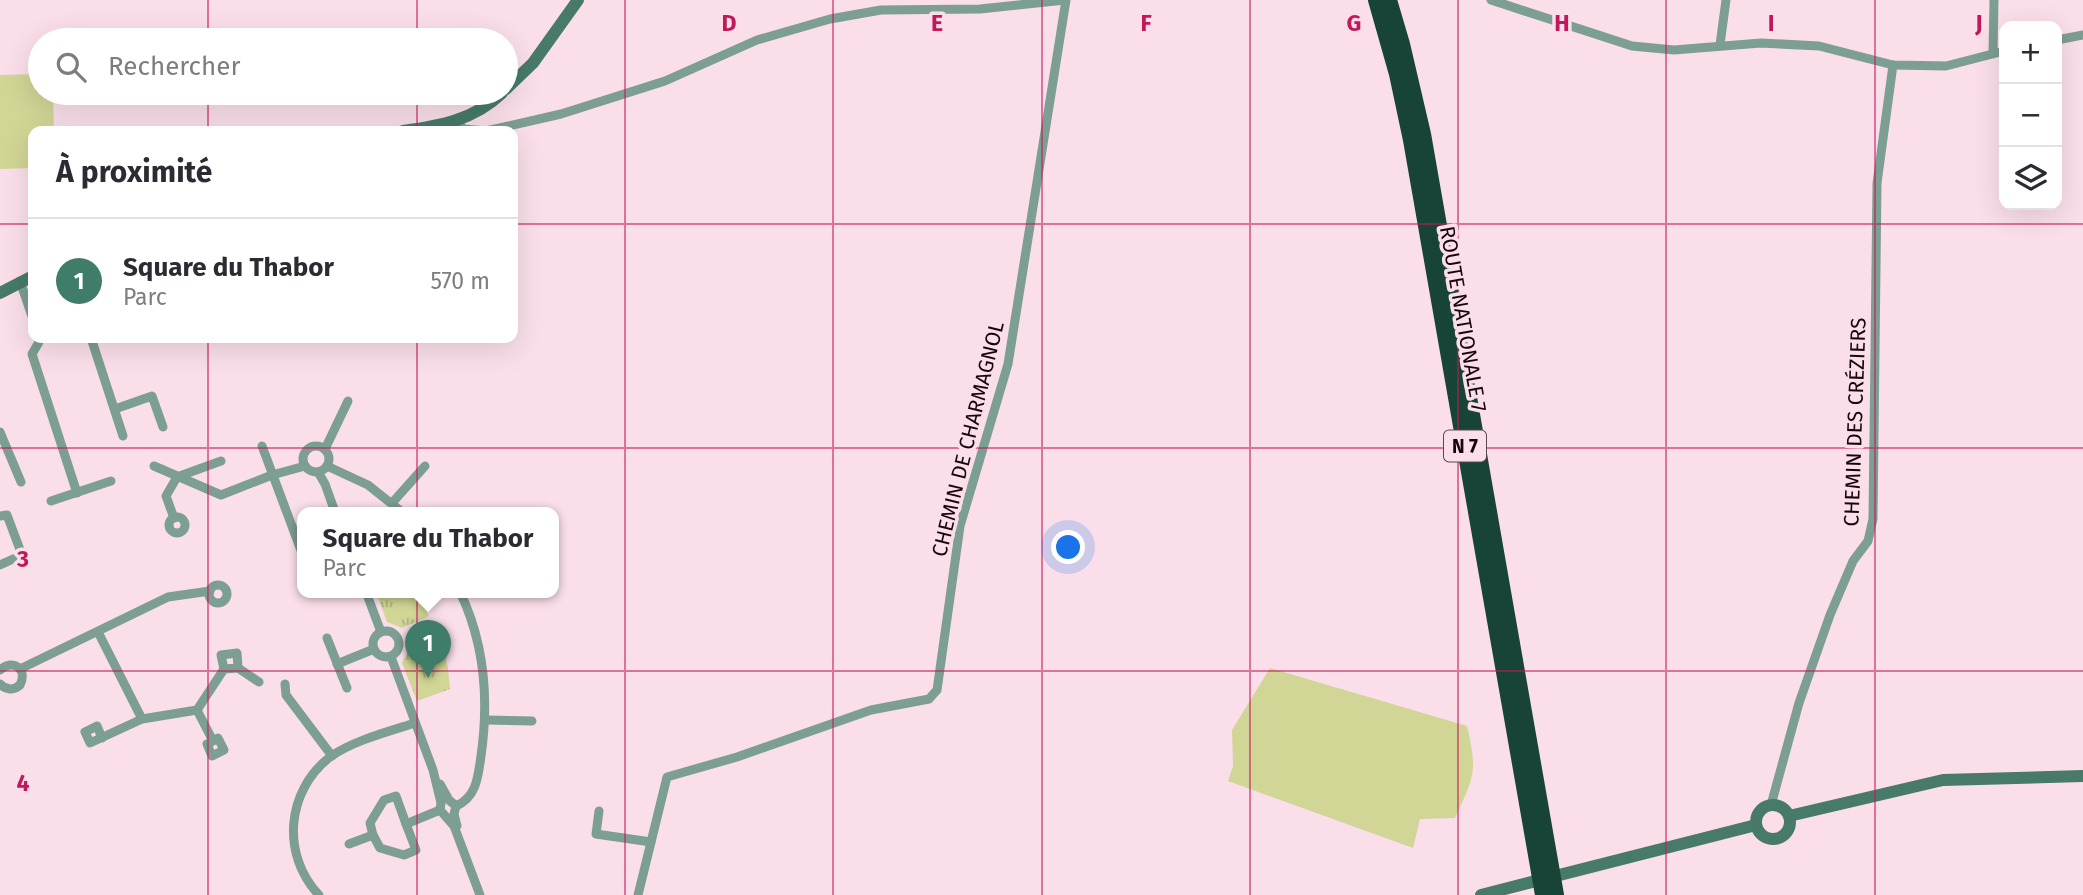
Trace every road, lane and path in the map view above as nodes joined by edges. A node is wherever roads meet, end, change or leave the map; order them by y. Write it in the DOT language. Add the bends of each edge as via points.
graph roads {
  1 [pos="578,0"];
  2 [pos="1065,0"];
  3 [pos="1376,0"];
  4 [pos="1389,0"];
  5 [pos="1491,0"];
  6 [pos="1726,0"];
  7 [pos="1994,0"];
  8 [pos="2083,35"];
  9 [pos="2062,39"];
  10 [pos="1720,46"];
  11 [pos="1999,52"];
  12 [pos="1993,53"];
  13 [pos="1893,65"];
  14 [pos="518,77"];
  15 [pos="487,105"];
  16 [pos="456,122"];
  17 [pos="432,126"];
  18 [pos="461,126"];
  19 [pos="508,126"];
  20 [pos="28,278"];
  21 [pos="20,281"];
  22 [pos="0,293"];
  23 [pos="28,304"];
  24 [pos="36,343"];
  25 [pos="93,343"];
  26 [pos="348,401"];
  27 [pos="115,409"];
  28 [pos="163,427"];
  29 [pos="0,432"];
  30 [pos="123,436"];
  31 [pos="262,446"];
  32 [pos="325,449"];
  33 [pos="221,461"];
  34 [pos="154,466"];
  35 [pos="305,466"];
  36 [pos="327,466"];
  37 [pos="425,466"];
  38 [pos="318,472"];
  39 [pos="272,475"];
  40 [pos="177,477"];
  41 [pos="111,481"];
  42 [pos="21,482"];
  43 [pos="77,492"];
  44 [pos="51,501"];
  45 [pos="392,503"];
  46 [pos="333,507"];
  47 [pos="396,507"];
  48 [pos="0,516"];
  49 [pos="174,518"];
  50 [pos="297,540"];
  51 [pos="0,565"];
  52 [pos="210,591"];
  53 [pos="368,598"];
  54 [pos="462,598"];
  55 [pos="98,632"];
  56 [pos="381,632"];
  57 [pos="327,638"];
  58 [pos="374,649"];
  59 [pos="391,657"];
  60 [pos="337,664"];
  61 [pos="238,668"];
  62 [pos="20,669"];
  63 [pos="224,669"];
  64 [pos="0,670"];
  65 [pos="260,682"];
  66 [pos="0,684"];
  67 [pos="285,684"];
  68 [pos="347,688"];
  69 [pos="197,710"];
  70 [pos="142,719"];
  71 [pos="486,720"];
  72 [pos="532,721"];
  73 [pos="415,723"];
  74 [pos="102,738"];
  75 [pos="212,741"];
  76 [pos="332,755"];
  77 [pos="2083,776"];
  78 [pos="1771,805"];
  79 [pos="448,808"];
  80 [pos="599,811"];
  81 [pos="1789,816"];
  82 [pos="406,824"];
  83 [pos="1756,825"];
  84 [pos="373,835"];
  85 [pos="651,842"];
  86 [pos="349,844"];
  87 [pos="319,895"];
  88 [pos="480,895"];
  89 [pos="638,895"];
  90 [pos="1481,895"];
  91 [pos="1543,895"];
  92 [pos="1556,895"];
  1 -- 14 [label="main road"];
  2 -- 19 [label="street" via="980,9 881,10 830,19 757,40 665,80"];
  2 -- 85 [label="street, CHEMIN DE CHARMAGNOL" via="1008,365 960,526 937,690 929,699 871,710 667,777"];
  3 -- 91 [label="highway, ROUTE NATIONALE 7 / N 7" via="1411,140"];
  4 -- 92 [label="highway, ROUTE NATIONALE 7 / N 7" via="1423,134"];
  5 -- 10 [label="street" via="1632,46 1674,50"];
  6 -- 10 [label="street"];
  7 -- 12 [label="street"];
  8 -- 9 [label="street"];
  10 -- 13 [label="street" via="1819,46"];
  11 -- 12 [label="street"];
  12 -- 13 [label="street" via="1945,66"];
  13 -- 78 [label="street, CHEMIN DES CRÉZIERS" via="1877,183 1873,519 1868,541 1853,561 1829,615"];
  15 -- 16 [label="main road"];
  16 -- 17 [label="main road"];
  16 -- 18 [label="street"];
  20 -- 21 [label="main road"];
  21 -- 22 [label="main road"];
  21 -- 23 [label="street"];
  24 -- 43 [label="street" via="32,354"];
  25 -- 27 [label="street"];
  26 -- 32 [label="street"];
  27 -- 28 [label="street" via="152,396"];
  27 -- 30 [label="street"];
  29 -- 42 [label="street"];
  31 -- 39 [label="street"];
  32 -- 35 [label="street" via="318,445 306,450"];
  32 -- 36 [label="street"];
  33 -- 40 [label="street"];
  34 -- 40 [label="street"];
  35 -- 38 [label="street"];
  35 -- 39 [label="street"];
  36 -- 38 [label="street"];
  36 -- 45 [label="street" via="368,485"];
  37 -- 45 [label="street"];
  38 -- 46 [label="street"];
  39 -- 40 [label="street" via="220,495"];
  39 -- 50 [label="street"];
  40 -- 49 [label="street" via="166,496"];
  41 -- 43 [label="street"];
  43 -- 44 [label="street"];
  45 -- 47 [label="street"];
  48 -- 51 [label="street" via="7,515 22,555"];
  52 -- 55 [label="street" via="168,597"];
  53 -- 56 [label="street"];
  54 -- 71 [label="street" via="480,649"];
  55 -- 62 [label="street"];
  55 -- 70 [label="street"];
  56 -- 58 [label="street" via="373,641"];
  56 -- 59 [label="street" via="393,632 399,639 398,651"];
  57 -- 60 [label="street"];
  58 -- 59 [label="street"];
  58 -- 60 [label="street"];
  59 -- 73 [label="street"];
  60 -- 68 [label="street"];
  61 -- 63 [label="street"];
  61 -- 63 [label="street" via="237,653 221,656"];
  61 -- 65 [label="street"];
  62 -- 64 [label="street" via="10,664"];
  62 -- 66 [label="street" via="20,685 8,689"];
  63 -- 69 [label="street"];
  67 -- 76 [label="street" via="286,695"];
  69 -- 70 [label="street"];
  69 -- 75 [label="street"];
  70 -- 74 [label="street"];
  71 -- 72 [label="street"];
  71 -- 79 [label="street" via="474,790 466,802"];
  73 -- 76 [label="street"];
  73 -- 79 [label="street"];
  76 -- 87 [label="street" via="303,790 292,830 299,863"];
  77 -- 81 [label="main road" via="1943,780"];
  78 -- 81 [label="main road" via="1782,807"];
  78 -- 83 [label="main road" via="1758,814"];
  79 -- 82 [label="street"];
  79 -- 88 [label="street"];
  80 -- 85 [label="street" via="596,834"];
  81 -- 83 [label="main road" via="1787,832 1777,838 1766,837"];
  82 -- 84 [label="street" via="416,850 404,855 380,848"];
  82 -- 84 [label="street" via="396,796 384,800 370,823"];
  83 -- 90 [label="main road"];
  84 -- 86 [label="street"];
  85 -- 89 [label="street, CHEMIN DE CHARMAGNOL"];
}
